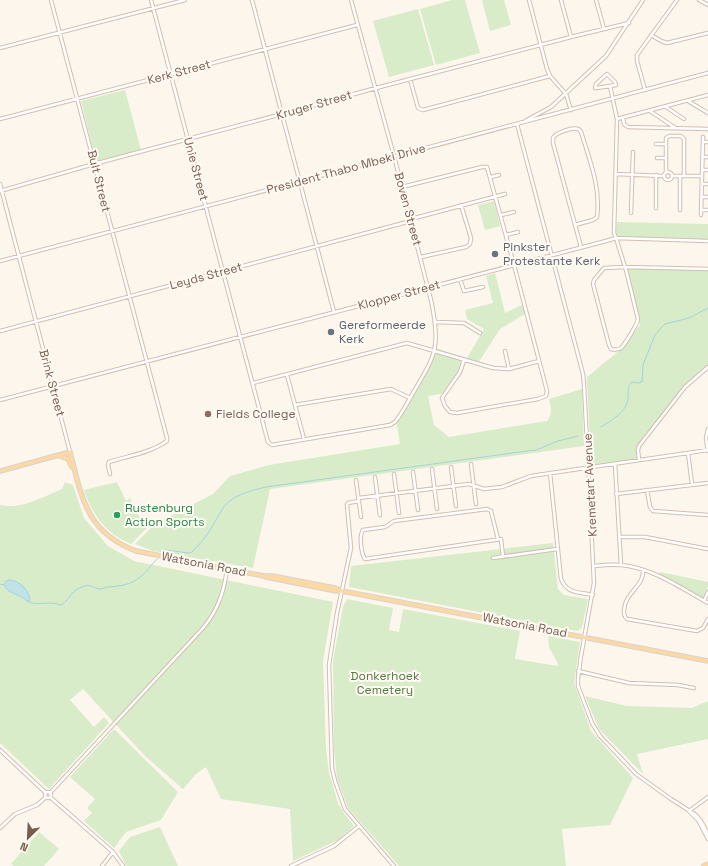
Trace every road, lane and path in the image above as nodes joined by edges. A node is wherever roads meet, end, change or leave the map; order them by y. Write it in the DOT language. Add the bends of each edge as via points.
graph roads {
  1 [pos="51,0"];
  2 [pos="151,0"];
  3 [pos="185,0"];
  4 [pos="252,0"];
  5 [pos="351,0"];
  6 [pos="529,0"];
  7 [pos="561,0"];
  8 [pos="596,0"];
  9 [pos="643,0"];
  10 [pos="677,0"];
  11 [pos="699,0"];
  12 [pos="708,5"];
  13 [pos="154,8"];
  14 [pos="629,23"];
  15 [pos="357,25"];
  16 [pos="604,29"];
  17 [pos="60,32"];
  18 [pos="708,33"];
  19 [pos="651,35"];
  20 [pos="570,37"];
  21 [pos="541,45"];
  22 [pos="0,48"];
  23 [pos="265,49"];
  24 [pos="708,73"];
  25 [pos="171,74"];
  26 [pos="550,76"];
  27 [pos="410,79"];
  28 [pos="610,86"];
  29 [pos="376,88"];
  30 [pos="645,90"];
  31 [pos="566,94"];
  32 [pos="708,95"];
  33 [pos="77,98"];
  34 [pos="613,99"];
  35 [pos="687,101"];
  36 [pos="665,107"];
  37 [pos="571,110"];
  38 [pos="650,111"];
  39 [pos="708,113"];
  40 [pos="282,114"];
  41 [pos="624,118"];
  42 [pos="0,119"];
  43 [pos="618,119"];
  44 [pos="684,119"];
  45 [pos="523,122"];
  46 [pos="516,124"];
  47 [pos="676,128"];
  48 [pos="708,129"];
  49 [pos="703,137"];
  50 [pos="188,139"];
  51 [pos="703,142"];
  52 [pos="708,142"];
  53 [pos="656,144"];
  54 [pos="666,144"];
  55 [pos="633,152"];
  56 [pos="394,156"];
  57 [pos="702,157"];
  58 [pos="708,157"];
  59 [pos="657,158"];
  60 [pos="666,158"];
  61 [pos="94,164"];
  62 [pos="702,170"];
  63 [pos="708,170"];
  64 [pos="666,172"];
  65 [pos="616,174"];
  66 [pos="632,174"];
  67 [pos="499,175"];
  68 [pos="656,175"];
  69 [pos="664,176"];
  70 [pos="672,176"];
  71 [pos="680,176"];
  72 [pos="684,176"];
  73 [pos="702,176"];
  74 [pos="491,177"];
  75 [pos="300,181"];
  76 [pos="0,184"];
  77 [pos="702,184"];
  78 [pos="708,184"];
  79 [pos="402,187"];
  80 [pos="1,191"];
  81 [pos="505,194"];
  82 [pos="496,197"];
  83 [pos="702,197"];
  84 [pos="708,197"];
  85 [pos="461,205"];
  86 [pos="206,206"];
  87 [pos="656,208"];
  88 [pos="680,210"];
  89 [pos="701,210"];
  90 [pos="708,210"];
  91 [pos="514,212"];
  92 [pos="631,213"];
  93 [pos="501,215"];
  94 [pos="701,215"];
  95 [pos="411,220"];
  96 [pos="575,225"];
  97 [pos="112,231"];
  98 [pos="518,232"];
  99 [pos="506,235"];
  100 [pos="616,238"];
  101 [pos="708,241"];
  102 [pos="316,247"];
  103 [pos="581,247"];
  104 [pos="521,248"];
  105 [pos="510,251"];
  106 [pos="551,255"];
  107 [pos="18,256"];
  108 [pos="421,257"];
  109 [pos="0,261"];
  110 [pos="514,265"];
  111 [pos="625,267"];
  112 [pos="708,269"];
  113 [pos="223,272"];
  114 [pos="460,279"];
  115 [pos="483,286"];
  116 [pos="428,288"];
  117 [pos="130,296"];
  118 [pos="334,312"];
  119 [pos="36,321"];
  120 [pos="436,322"];
  121 [pos="0,331"];
  122 [pos="480,333"];
  123 [pos="241,338"];
  124 [pos="435,350"];
  125 [pos="505,351"];
  126 [pos="464,360"];
  127 [pos="539,361"];
  128 [pos="146,362"];
  129 [pos="708,367"];
  130 [pos="509,369"];
  131 [pos="287,375"];
  132 [pos="253,383"];
  133 [pos="53,387"];
  134 [pos="410,398"];
  135 [pos="0,400"];
  136 [pos="295,405"];
  137 [pos="708,429"];
  138 [pos="304,439"];
  139 [pos="272,445"];
  140 [pos="708,450"];
  141 [pos="70,452"];
  142 [pos="688,453"];
  143 [pos="57,456"];
  144 [pos="639,460"];
  145 [pos="471,464"];
  146 [pos="615,464"];
  147 [pos="451,467"];
  148 [pos="588,468"];
  149 [pos="432,469"];
  150 [pos="0,471"];
  151 [pos="413,472"];
  152 [pos="76,473"];
  153 [pos="550,473"];
  154 [pos="110,474"];
  155 [pos="394,474"];
  156 [pos="375,477"];
  157 [pos="356,480"];
  158 [pos="708,482"];
  159 [pos="692,484"];
  160 [pos="473,485"];
  161 [pos="454,486"];
  162 [pos="435,488"];
  163 [pos="647,490"];
  164 [pos="416,491"];
  165 [pos="396,493"];
  166 [pos="616,494"];
  167 [pos="377,496"];
  168 [pos="359,500"];
  169 [pos="476,504"];
  170 [pos="456,506"];
  171 [pos="437,509"];
  172 [pos="418,510"];
  173 [pos="399,513"];
  174 [pos="380,515"];
  175 [pos="708,515"];
  176 [pos="361,517"];
  177 [pos="619,537"];
  178 [pos="498,539"];
  179 [pos="557,549"];
  180 [pos="708,549"];
  181 [pos="144,553"];
  182 [pos="503,557"];
  183 [pos="492,558"];
  184 [pos="621,565"];
  185 [pos="594,566"];
  186 [pos="227,569"];
  187 [pos="643,570"];
  188 [pos="342,591"];
  189 [pos="708,592"];
  190 [pos="593,595"];
  191 [pos="704,601"];
  192 [pos="708,603"];
  193 [pos="708,619"];
  194 [pos="585,637"];
  195 [pos="708,660"];
  196 [pos="578,671"];
  197 [pos="694,688"];
  198 [pos="0,750"];
  199 [pos="46,793"];
  200 [pos="50,793"];
  201 [pos="46,797"];
  202 [pos="50,797"];
  203 [pos="708,797"];
  204 [pos="689,811"];
  205 [pos="359,826"];
  206 [pos="0,828"];
  207 [pos="708,834"];
  208 [pos="708,839"];
  209 [pos="113,852"];
  210 [pos="708,864"];
  211 [pos="102,866"];
  212 [pos="123,866"];
  213 [pos="291,866"];
  214 [pos="394,866"];
  215 [pos="704,866"];
  1 -- 17 [label="street, Bult Street"];
  2 -- 13 [label="street, Unie Street"];
  3 -- 13 [label="street"];
  4 -- 23 [label="street"];
  5 -- 15 [label="street, Boven Street"];
  6 -- 21 [label="street"];
  7 -- 20 [label="street"];
  8 -- 16 [label="street"];
  9 -- 14 [label="street, President Thabo Mbeki Drive"];
  10 -- 19 [label="street"];
  11 -- 12 [label="street"];
  13 -- 17 [label="street"];
  13 -- 25 [label="street, Unie Street"];
  14 -- 16 [label="street, Kruger Street"];
  14 -- 31 [label="street, President Thabo Mbeki Drive" via="606,56"];
  15 -- 23 [label="street, Kerk Street"];
  15 -- 29 [label="street, Boven Street"];
  16 -- 20 [label="street, Kruger Street"];
  17 -- 22 [label="street"];
  17 -- 33 [label="street, Bult Street"];
  18 -- 19 [label="street" via="666,43"];
  19 -- 30 [label="street" via="637,58"];
  20 -- 21 [label="street, Kruger Street"];
  21 -- 26 [label="street"];
  21 -- 27 [label="street, Kruger Street"];
  23 -- 25 [label="street, Kerk Street"];
  23 -- 40 [label="street"];
  24 -- 30 [label="street"];
  25 -- 33 [label="street, Kerk Street"];
  25 -- 50 [label="street, Unie Street"];
  26 -- 27 [label="street" via="424,110 418,108"];
  26 -- 31 [label="street"];
  27 -- 29 [label="street, Kruger Street"];
  28 -- 28 [label="street" via="597,88 595,87 606,74 616,83"];
  28 -- 34 [label="street"];
  29 -- 40 [label="street, Kruger Street"];
  29 -- 56 [label="street, Boven Street"];
  30 -- 34 [label="street"];
  31 -- 37 [label="street"];
  31 -- 45 [label="street, President Thabo Mbeki Drive" via="551,108"];
  32 -- 35 [label="street"];
  33 -- 42 [label="street, Kerk Street"];
  33 -- 61 [label="street, Bult Street"];
  34 -- 37 [label="street"];
  34 -- 43 [label="street"];
  35 -- 36 [label="street"];
  35 -- 39 [label="street"];
  36 -- 38 [label="street"];
  36 -- 44 [label="street"];
  37 -- 45 [label="street"];
  38 -- 41 [label="street"];
  38 -- 47 [label="street"];
  40 -- 50 [label="street, Kruger Street"];
  40 -- 75 [label="street"];
  41 -- 43 [label="street"];
  41 -- 47 [label="street" via="626,126"];
  43 -- 65 [label="street"];
  45 -- 46 [label="street, President Thabo Mbeki Drive"];
  46 -- 56 [label="street, President Thabo Mbeki Drive"];
  46 -- 106 [label="street, Kremetart Avenue"];
  47 -- 48 [label="street"];
  49 -- 51 [label="street"];
  50 -- 61 [label="street, Kruger Street"];
  50 -- 86 [label="street, Unie Street"];
  51 -- 52 [label="street"];
  51 -- 57 [label="street"];
  53 -- 54 [label="street"];
  54 -- 60 [label="street"];
  54 -- 72 [label="street" via="668,136 684,138"];
  55 -- 66 [label="street"];
  56 -- 75 [label="street, President Thabo Mbeki Drive"];
  56 -- 79 [label="street, Boven Street"];
  57 -- 58 [label="street"];
  57 -- 62 [label="street"];
  59 -- 60 [label="street"];
  60 -- 64 [label="street"];
  61 -- 80 [label="street, Kruger Street"];
  61 -- 97 [label="street, Bult Street"];
  62 -- 63 [label="street"];
  62 -- 73 [label="street"];
  64 -- 69 [label="street"];
  64 -- 70 [label="street" via="670,172"];
  65 -- 66 [label="street"];
  65 -- 100 [label="street"];
  66 -- 68 [label="street"];
  66 -- 92 [label="street"];
  67 -- 74 [label="street"];
  68 -- 69 [label="street"];
  68 -- 87 [label="street"];
  69 -- 70 [label="street" via="668,180"];
  70 -- 71 [label="street"];
  71 -- 72 [label="street"];
  71 -- 88 [label="street"];
  72 -- 73 [label="street"];
  73 -- 77 [label="street"];
  74 -- 79 [label="street" via="487,167 484,167"];
  74 -- 82 [label="street"];
  75 -- 86 [label="street, President Thabo Mbeki Drive"];
  75 -- 102 [label="street"];
  76 -- 80 [label="street, Brink Street"];
  77 -- 78 [label="street"];
  77 -- 83 [label="street"];
  79 -- 95 [label="street, Boven Street"];
  80 -- 107 [label="street, Brink Street"];
  81 -- 82 [label="street, Leyds Street"];
  82 -- 85 [label="street, Leyds Street"];
  82 -- 93 [label="street"];
  83 -- 84 [label="street"];
  83 -- 89 [label="street"];
  85 -- 95 [label="street, Leyds Street"];
  85 -- 108 [label="street" via="471,238 470,244"];
  86 -- 97 [label="street, President Thabo Mbeki Drive"];
  86 -- 113 [label="street, Unie Street"];
  89 -- 90 [label="street"];
  89 -- 94 [label="street"];
  91 -- 93 [label="street"];
  93 -- 99 [label="street"];
  95 -- 102 [label="street, Leyds Street"];
  95 -- 108 [label="street, Boven Street"];
  96 -- 96 [label="street" via="552,138 558,133 574,129 582,134 597,189 597,217"];
  96 -- 103 [label="street"];
  97 -- 107 [label="street, President Thabo Mbeki Drive"];
  97 -- 117 [label="street, Bult Street"];
  98 -- 99 [label="street"];
  99 -- 105 [label="street"];
  100 -- 101 [label="street, Klopper Street"];
  100 -- 103 [label="street, Klopper Street"];
  100 -- 111 [label="street"];
  102 -- 113 [label="street, Leyds Street"];
  102 -- 118 [label="street"];
  103 -- 106 [label="street, Klopper Street"];
  104 -- 105 [label="street"];
  105 -- 110 [label="street"];
  106 -- 110 [label="street, Klopper Street"];
  106 -- 148 [label="street, Kremetart Avenue" via="583,374"];
  107 -- 109 [label="street, President Thabo Mbeki Drive"];
  107 -- 119 [label="street, Brink Street"];
  108 -- 116 [label="street, Boven Street"];
  110 -- 114 [label="street, Klopper Street"];
  110 -- 127 [label="street"];
  111 -- 111 [label="street" via="638,321 622,346 614,350 609,345 593,284 604,268"];
  111 -- 112 [label="street"];
  113 -- 117 [label="street, Leyds Street"];
  113 -- 123 [label="street, Unie Street"];
  114 -- 115 [label="street" via="464,290"];
  114 -- 116 [label="street, Klopper Street"];
  116 -- 118 [label="street, Klopper Street"];
  116 -- 120 [label="street, Boven Street"];
  117 -- 119 [label="street, Leyds Street"];
  117 -- 128 [label="street, Bult Street"];
  118 -- 123 [label="street, Klopper Street"];
  119 -- 121 [label="street, Leyds Street"];
  119 -- 133 [label="street, Brink Street"];
  120 -- 122 [label="street" via="464,323"];
  120 -- 124 [label="street, Boven Street"];
  123 -- 128 [label="street, Klopper Street"];
  123 -- 132 [label="street, Unie Street"];
  124 -- 126 [label="street"];
  124 -- 131 [label="street" via="407,342"];
  124 -- 134 [label="street, Boven Street" via="429,366"];
  125 -- 130 [label="street"];
  126 -- 127 [label="street" via="460,372 442,398 450,412 457,413 544,398 547,394"];
  126 -- 130 [label="street" via="493,368"];
  127 -- 130 [label="street"];
  128 -- 133 [label="street, Klopper Street"];
  128 -- 154 [label="street, Bult Street" via="167,441 143,452 109,462"];
  129 -- 144 [label="street" via="686,387 639,446"];
  131 -- 132 [label="street"];
  131 -- 136 [label="street"];
  132 -- 139 [label="street, Unie Street" via="268,442"];
  133 -- 135 [label="street, Klopper Street"];
  133 -- 141 [label="street, Brink Street"];
  134 -- 136 [label="street" via="391,389"];
  134 -- 138 [label="street, Boven Street" via="393,423"];
  136 -- 138 [label="street"];
  137 -- 140 [label="street"];
  138 -- 139 [label="street, Boven Street"];
  140 -- 142 [label="street"];
  141 -- 143 [label="main road"];
  141 -- 152 [label="main road, Brink Street"];
  142 -- 144 [label="street"];
  142 -- 159 [label="street"];
  143 -- 150 [label="main road"];
  143 -- 152 [label="main road" via="68,459"];
  144 -- 146 [label="street"];
  145 -- 160 [label="street"];
  146 -- 148 [label="street"];
  146 -- 166 [label="street"];
  147 -- 161 [label="street"];
  148 -- 153 [label="street"];
  148 -- 185 [label="street, Kremetart Avenue"];
  149 -- 162 [label="street"];
  151 -- 164 [label="street"];
  152 -- 181 [label="main road, Brink Street" via="85,504 93,520 116,542"];
  153 -- 160 [label="street" via="502,487 484,489"];
  153 -- 179 [label="street"];
  155 -- 165 [label="street"];
  156 -- 167 [label="street"];
  157 -- 168 [label="street"];
  158 -- 159 [label="street"];
  159 -- 163 [label="street"];
  160 -- 161 [label="street"];
  160 -- 169 [label="street"];
  161 -- 162 [label="street"];
  161 -- 170 [label="street"];
  162 -- 164 [label="street"];
  162 -- 171 [label="street"];
  163 -- 166 [label="street"];
  163 -- 175 [label="street" via="653,511"];
  164 -- 165 [label="street"];
  164 -- 172 [label="street"];
  165 -- 167 [label="street"];
  165 -- 173 [label="street"];
  166 -- 177 [label="street"];
  167 -- 168 [label="street"];
  167 -- 174 [label="street"];
  168 -- 176 [label="street"];
  168 -- 188 [label="street" via="347,505 351,548"];
  177 -- 180 [label="street" via="645,537"];
  177 -- 184 [label="street"];
  178 -- 178 [label="street" via="490,511 487,509 394,521 385,527 363,530 361,534 363,556 367,559"];
  178 -- 182 [label="street" via="501,539"];
  179 -- 182 [label="street"];
  179 -- 190 [label="street" via="561,579 565,587"];
  181 -- 186 [label="main road, Watsonia Road"];
  182 -- 183 [label="street"];
  184 -- 185 [label="street"];
  184 -- 187 [label="street"];
  185 -- 190 [label="street, Kremetart Avenue"];
  186 -- 188 [label="main road, Watsonia Road" via="336,592"];
  186 -- 200 [label="street" via="219,605 203,628"];
  187 -- 191 [label="street"];
  187 -- 193 [label="street" via="641,581 625,602 625,617 697,631"];
  188 -- 194 [label="main road, Watsonia Road"];
  188 -- 205 [label="street" via="329,665 331,760 333,776 343,806"];
  189 -- 191 [label="street"];
  190 -- 194 [label="street, Kremetart Avenue"];
  191 -- 192 [label="street"];
  194 -- 195 [label="main road, Watsonia Road"];
  194 -- 196 [label="street, Kremetart Avenue"];
  196 -- 197 [label="street" via="628,683"];
  196 -- 204 [label="street, Kremetart Avenue" via="578,686 596,731 636,774"];
  198 -- 199 [label="street"];
  199 -- 200 [label="street"];
  199 -- 201 [label="street"];
  200 -- 202 [label="street"];
  201 -- 202 [label="street"];
  201 -- 206 [label="street" via="37,805 15,814"];
  202 -- 209 [label="street"];
  203 -- 204 [label="street"];
  204 -- 207 [label="street, Kremetart Avenue" via="700,819"];
  204 -- 208 [label="street, Kremetart Avenue" via="698,820"];
  205 -- 213 [label="street" via="334,846"];
  205 -- 214 [label="street"];
  209 -- 211 [label="street"];
  209 -- 212 [label="street"];
  210 -- 215 [label="main road"];
}
